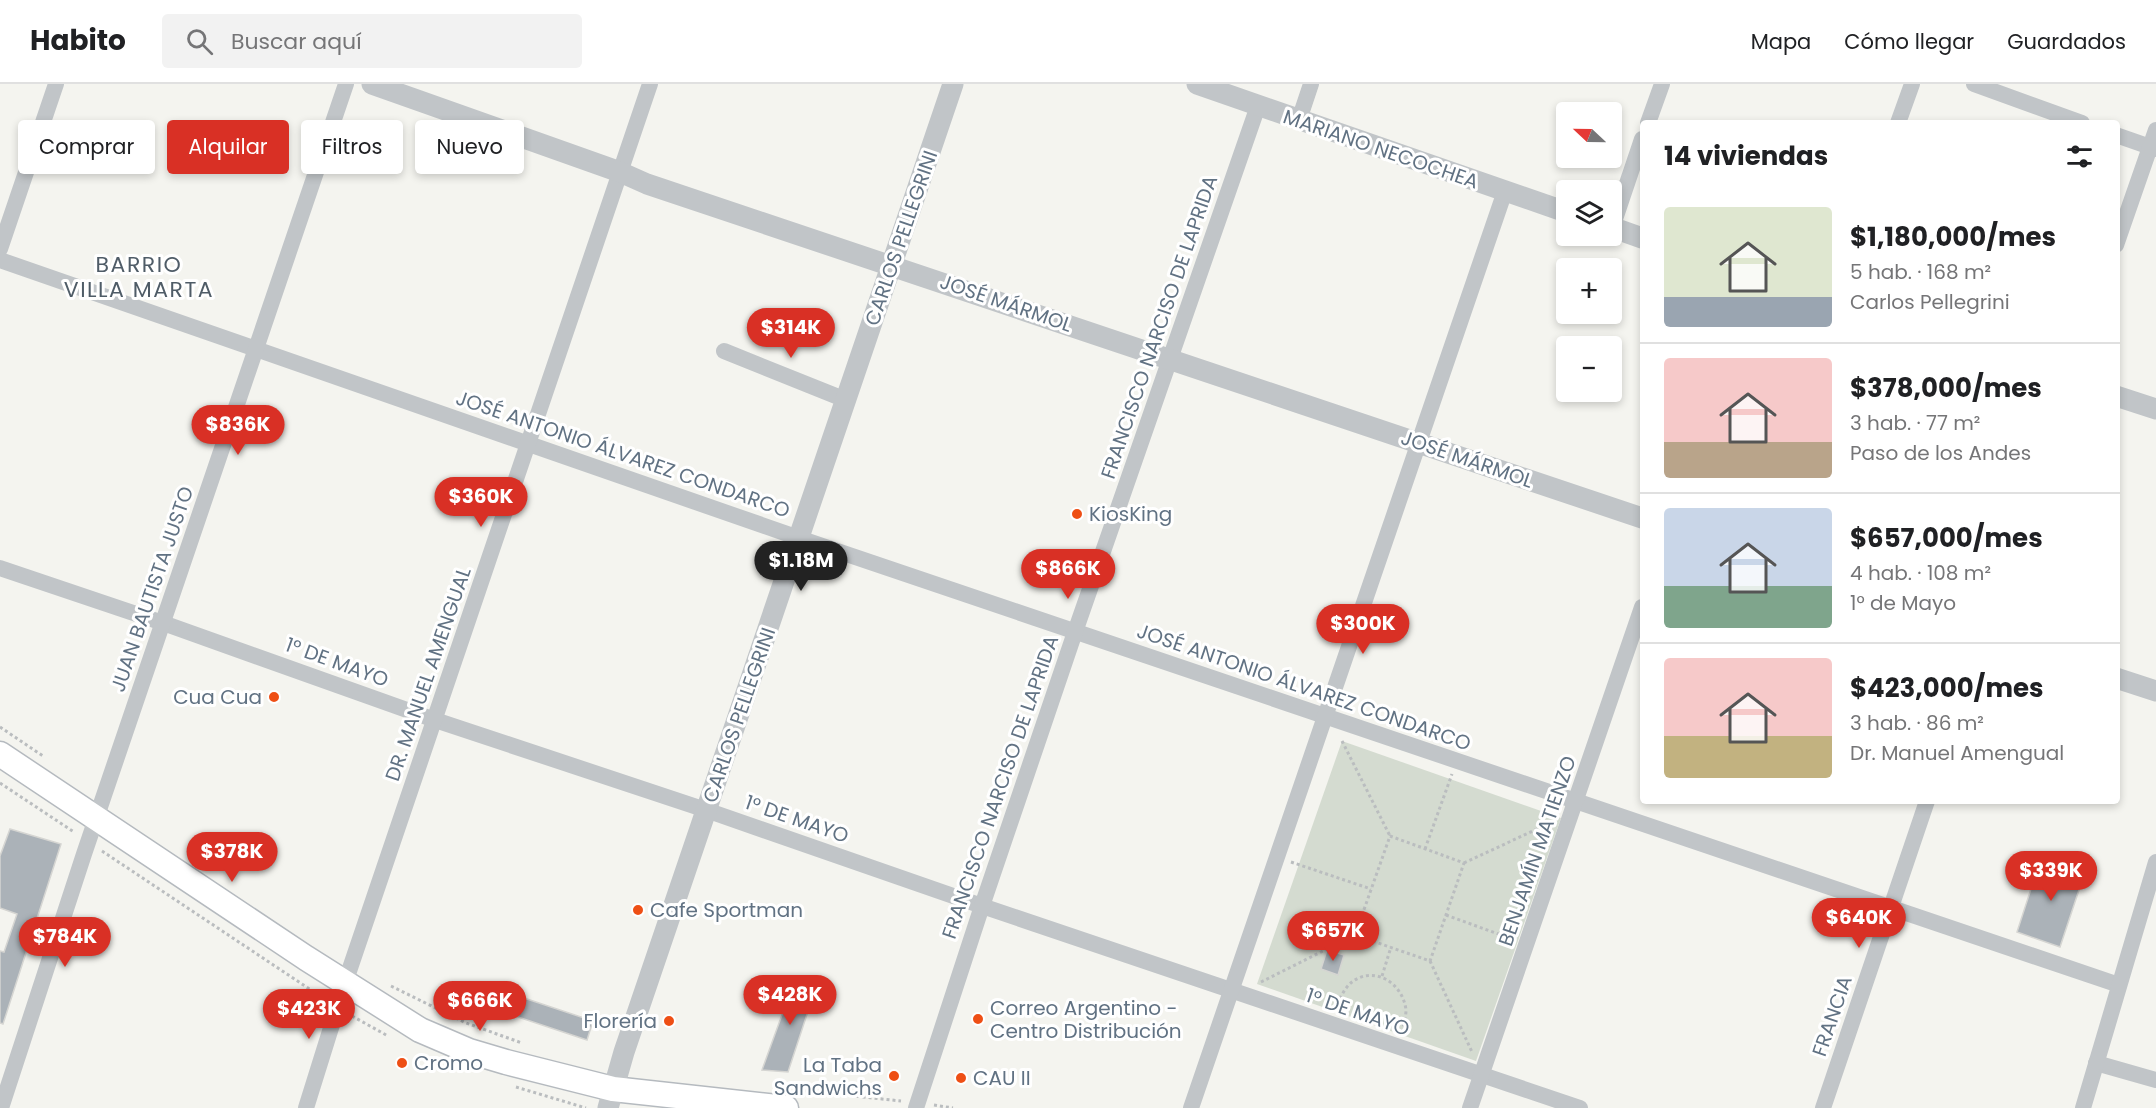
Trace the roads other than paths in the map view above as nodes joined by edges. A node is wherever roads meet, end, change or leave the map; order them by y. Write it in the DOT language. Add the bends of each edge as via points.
graph roads {
  1 [pos="56,84"];
  2 [pos="346,84"];
  3 [pos="372,84"];
  4 [pos="650,84"];
  5 [pos="953,84"];
  6 [pos="1197,84"];
  7 [pos="1311,84"];
  8 [pos="1662,84"];
  9 [pos="1911,84"];
  10 [pos="1974,84"];
  11 [pos="1258,106"];
  12 [pos="1299,120"];
  13 [pos="1649,120"];
  14 [pos="1899,120"];
  15 [pos="2074,120"];
  16 [pos="2156,130"];
  17 [pos="2120,136"];
  18 [pos="1640,145"];
  19 [pos="2153,148"];
  20 [pos="620,172"];
  21 [pos="1505,191"];
  22 [pos="1622,196"];
  23 [pos="1556,209"];
  24 [pos="1622,232"];
  25 [pos="2120,235"];
  26 [pos="1640,237"];
  27 [pos="0,249"];
  28 [pos="0,260"];
  29 [pos="892,265"];
  30 [pos="256,349"];
  31 [pos="724,351"];
  32 [pos="1170,358"];
  33 [pos="2120,397"];
  34 [pos="846,400"];
  35 [pos="2156,409"];
  36 [pos="1419,442"];
  37 [pos="528,444"];
  38 [pos="1640,517"];
  39 [pos="799,538"];
  40 [pos="0,568"];
  41 [pos="1640,613"];
  42 [pos="163,623"];
  43 [pos="1075,632"];
  44 [pos="2120,679"];
  45 [pos="2156,691"];
  46 [pos="1324,717"];
  47 [pos="435,720"];
  48 [pos="0,754"];
  49 [pos="1575,802"];
  50 [pos="1926,804"];
  51 [pos="706,810"];
  52 [pos="97,818"];
  53 [pos="2156,862"];
  54 [pos="982,906"];
  55 [pos="2149,908"];
  56 [pos="1890,909"];
  57 [pos="345,984"];
  58 [pos="2119,986"];
  59 [pos="1230,990"];
  60 [pos="2096,1063"];
  61 [pos="1479,1068"];
  62 [pos="2156,1080"];
  63 [pos="611,1099"];
  64 [pos="788,1099"];
  65 [pos="917,1105"];
  66 [pos="1,1108"];
  67 [pos="306,1108"];
  68 [pos="1191,1108"];
  69 [pos="1470,1108"];
  70 [pos="1580,1108"];
  71 [pos="1823,1108"];
  72 [pos="2083,1108"];
  1 -- 27 [label="street"];
  2 -- 30 [label="street, JUAN BAUTISTA JUSTO"];
  3 -- 20 [label="street, JOSÉ MÁRMOL"];
  4 -- 20 [label="street, DR. MANUEL AMENGUAL"];
  5 -- 29 [label="street, CARLOS PELLEGRINI"];
  6 -- 11 [label="street, MARIANO NECOCHEA"];
  7 -- 12 [label="street"];
  8 -- 13 [label="street"];
  9 -- 14 [label="street"];
  10 -- 15 [label="street"];
  11 -- 12 [label="street, MARIANO NECOCHEA"];
  11 -- 32 [label="street, FRANCISCO NARCISO DE LAPRIDA"];
  12 -- 21 [label="street, MARIANO NECOCHEA"];
  16 -- 19 [label="street"];
  17 -- 19 [label="street"];
  18 -- 22 [label="street"];
  19 -- 25 [label="street"];
  20 -- 29 [label="street, JOSÉ MÁRMOL"];
  20 -- 37 [label="street, DR. MANUEL AMENGUAL"];
  21 -- 23 [label="street, MARIANO NECOCHEA"];
  21 -- 36 [label="street"];
  24 -- 26 [label="street"];
  28 -- 30 [label="street, JOSÉ ANTONIO ÁLVAREZ CONDARCO"];
  29 -- 32 [label="street, JOSÉ MÁRMOL"];
  29 -- 34 [label="street, CARLOS PELLEGRINI"];
  30 -- 37 [label="street, JOSÉ ANTONIO ÁLVAREZ CONDARCO"];
  30 -- 42 [label="street, JUAN BAUTISTA JUSTO"];
  31 -- 34 [label="street"];
  32 -- 36 [label="street, JOSÉ MÁRMOL"];
  32 -- 43 [label="street, FRANCISCO NARCISO DE LAPRIDA"];
  33 -- 35 [label="street"];
  34 -- 39 [label="street, CARLOS PELLEGRINI"];
  36 -- 38 [label="street, JOSÉ MÁRMOL"];
  36 -- 46 [label="street"];
  37 -- 39 [label="street, JOSÉ ANTONIO ÁLVAREZ CONDARCO"];
  37 -- 47 [label="street, DR. MANUEL AMENGUAL"];
  39 -- 43 [label="street, JOSÉ ANTONIO ÁLVAREZ CONDARCO"];
  39 -- 51 [label="street, CARLOS PELLEGRINI"];
  40 -- 42 [label="street, 1° DE MAYO"];
  41 -- 49 [label="street, BENJAMÍN MATIENZO"];
  42 -- 47 [label="street, 1° DE MAYO"];
  42 -- 52 [label="street, JUAN BAUTISTA JUSTO"];
  43 -- 46 [label="street, JOSÉ ANTONIO ÁLVAREZ CONDARCO"];
  43 -- 54 [label="street, FRANCISCO NARCISO DE LAPRIDA"];
  44 -- 45 [label="street"];
  46 -- 49 [label="street, JOSÉ ANTONIO ÁLVAREZ CONDARCO"];
  46 -- 59 [label="street"];
  47 -- 51 [label="street, 1° DE MAYO"];
  47 -- 57 [label="street, DR. MANUEL AMENGUAL"];
  48 -- 52 [label="main road"];
  49 -- 56 [label="street, JOSÉ ANTONIO ÁLVAREZ CONDARCO"];
  49 -- 61 [label="street, BENJAMÍN MATIENZO" via="1527,945"];
  50 -- 56 [label="street, FRANCIA"];
  51 -- 54 [label="street, 1° DE MAYO"];
  51 -- 63 [label="street, CARLOS PELLEGRINI"];
  52 -- 57 [label="main road"];
  52 -- 66 [label="street, JUAN BAUTISTA JUSTO"];
  53 -- 55 [label="street"];
  54 -- 59 [label="street, 1° DE MAYO"];
  54 -- 65 [label="street, FRANCISCO NARCISO DE LAPRIDA"];
  55 -- 58 [label="street"];
  56 -- 58 [label="street, JOSÉ ANTONIO ÁLVAREZ CONDARCO"];
  56 -- 71 [label="street, FRANCIA"];
  57 -- 63 [label="main road" via="443,1041"];
  57 -- 67 [label="street, DR. MANUEL AMENGUAL"];
  58 -- 60 [label="street"];
  59 -- 61 [label="street, 1° DE MAYO"];
  59 -- 68 [label="street"];
  60 -- 62 [label="street"];
  60 -- 72 [label="street"];
  61 -- 69 [label="street, BENJAMÍN MATIENZO"];
  61 -- 70 [label="street, 1° DE MAYO"];
  63 -- 64 [label="main road"];
}
